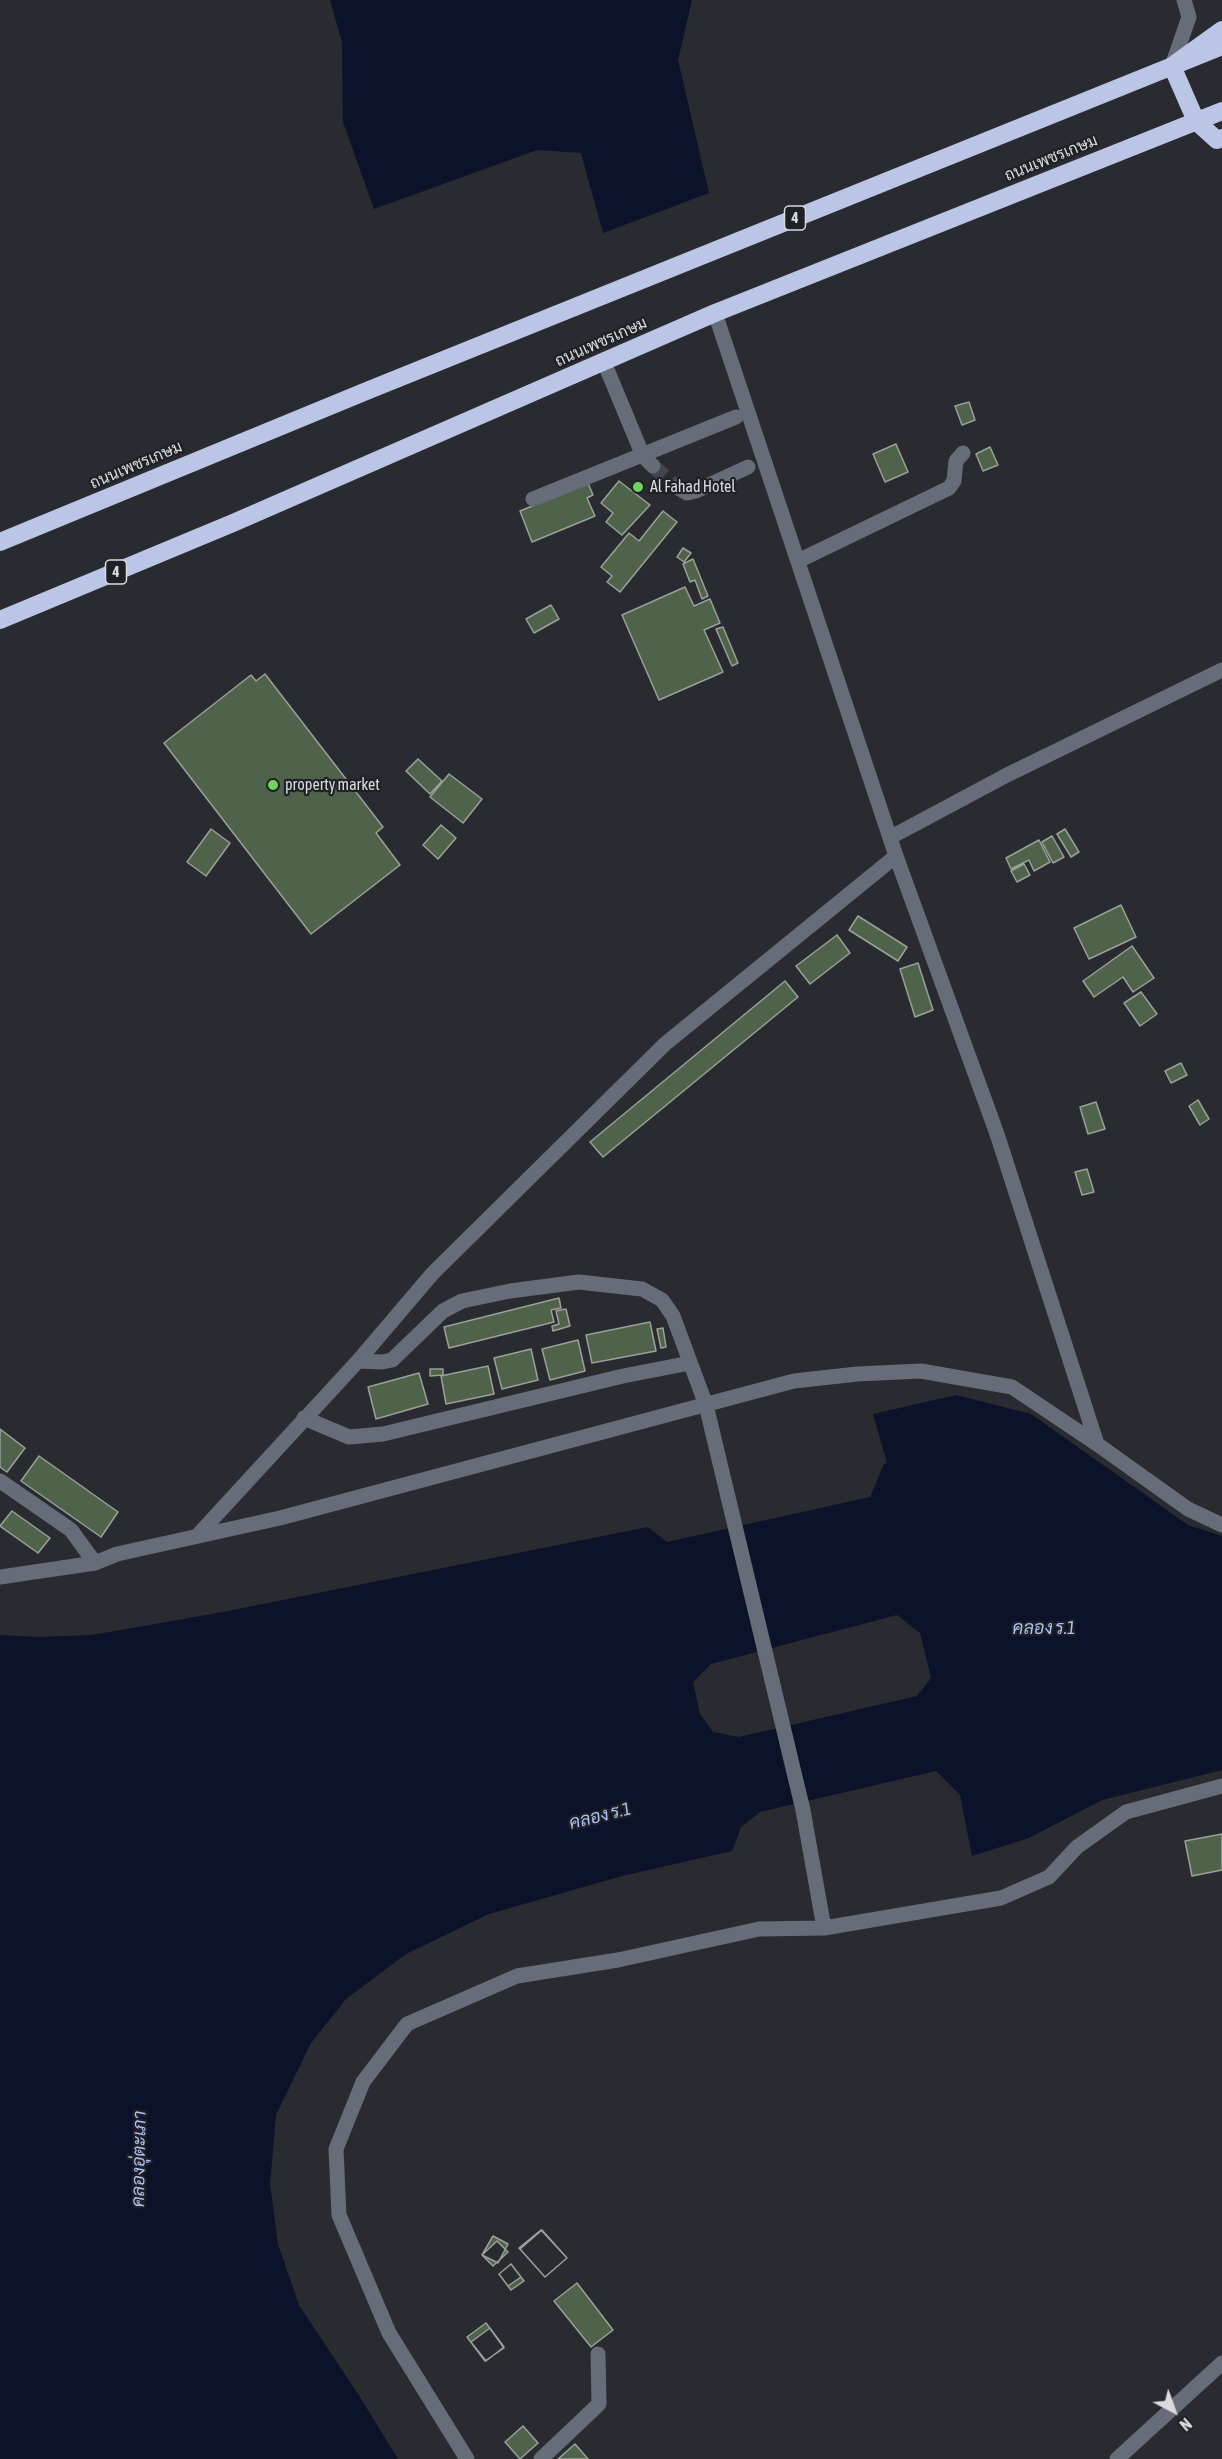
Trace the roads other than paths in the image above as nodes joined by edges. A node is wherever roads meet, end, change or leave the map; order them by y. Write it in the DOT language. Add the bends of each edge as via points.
graph roads {
  1 [pos="1184,0"];
  2 [pos="1222,30"];
  3 [pos="1222,46"];
  4 [pos="1172,66"];
  5 [pos="1222,111"];
  6 [pos="1196,122"];
  7 [pos="1222,138"];
  8 [pos="715,313"];
  9 [pos="604,362"];
  10 [pos="736,417"];
  11 [pos="963,453"];
  12 [pos="648,461"];
  13 [pos="748,467"];
  14 [pos="677,487"];
  15 [pos="532,500"];
  16 [pos="0,542"];
  17 [pos="798,561"];
  18 [pos="0,620"];
  19 [pos="1222,670"];
  20 [pos="891,837"];
  21 [pos="896,856"];
  22 [pos="358,1361"];
  23 [pos="690,1363"];
  24 [pos="706,1405"];
  25 [pos="304,1418"];
  26 [pos="1097,1444"];
  27 [pos="0,1481"];
  28 [pos="1222,1525"];
  29 [pos="197,1536"];
  30 [pos="95,1563"];
  31 [pos="0,1577"];
  32 [pos="1222,1786"];
  33 [pos="824,1928"];
  34 [pos="598,2354"];
  35 [pos="1222,2363"];
  36 [pos="467,2459"];
  37 [pos="541,2459"];
  38 [pos="1117,2459"];
  1 -- 4 [label="street" via="1190,17"];
  2 -- 4 [label="highway"];
  3 -- 4 [label="highway, ถนนเพชรเกษม / 4"];
  4 -- 6 [label="highway"];
  4 -- 16 [label="highway, ถนนเพชรเกษม / 4"];
  5 -- 6 [label="highway, ถนนเพชรเกษม / 4"];
  6 -- 7 [label="highway" via="1217,140"];
  6 -- 8 [label="highway, ถนนเพชรเกษม / 4"];
  8 -- 9 [label="highway, ถนนเพชรเกษม / 4"];
  8 -- 17 [label="street"];
  9 -- 12 [label="street"];
  9 -- 18 [label="highway, ถนนเพชรเกษม / 4"];
  10 -- 12 [label="street"];
  11 -- 17 [label="street" via="956,461 954,481 949,488"];
  12 -- 15 [label="street"];
  13 -- 14 [label="street" via="687,494"];
  17 -- 20 [label="street"];
  19 -- 20 [label="street" via="1007,775"];
  20 -- 21 [label="street"];
  21 -- 22 [label="street" via="665,1044 434,1273"];
  21 -- 26 [label="street" via="997,1134"];
  22 -- 23 [label="street" via="392,1360 443,1311 462,1301 579,1282 642,1288 662,1300 673,1316"];
  22 -- 25 [label="street"];
  23 -- 24 [label="street"];
  23 -- 25 [label="street" via="383,1434 349,1437"];
  24 -- 26 [label="street" via="794,1381 921,1371 1012,1387"];
  24 -- 29 [label="street" via="280,1518"];
  24 -- 33 [label="street" via="803,1810"];
  25 -- 29 [label="street"];
  26 -- 28 [label="street" via="1188,1509"];
  27 -- 30 [label="street" via="70,1530"];
  29 -- 30 [label="street" via="117,1554"];
  30 -- 31 [label="street"];
  32 -- 33 [label="street" via="1126,1812 1077,1847 1049,1877 1001,1898"];
  33 -- 36 [label="street" via="759,1929 618,1960 517,1976 407,2024 363,2082 336,2149 339,2215 389,2333"];
  34 -- 37 [label="street" via="599,2404"];
  35 -- 38 [label="street"];
}
